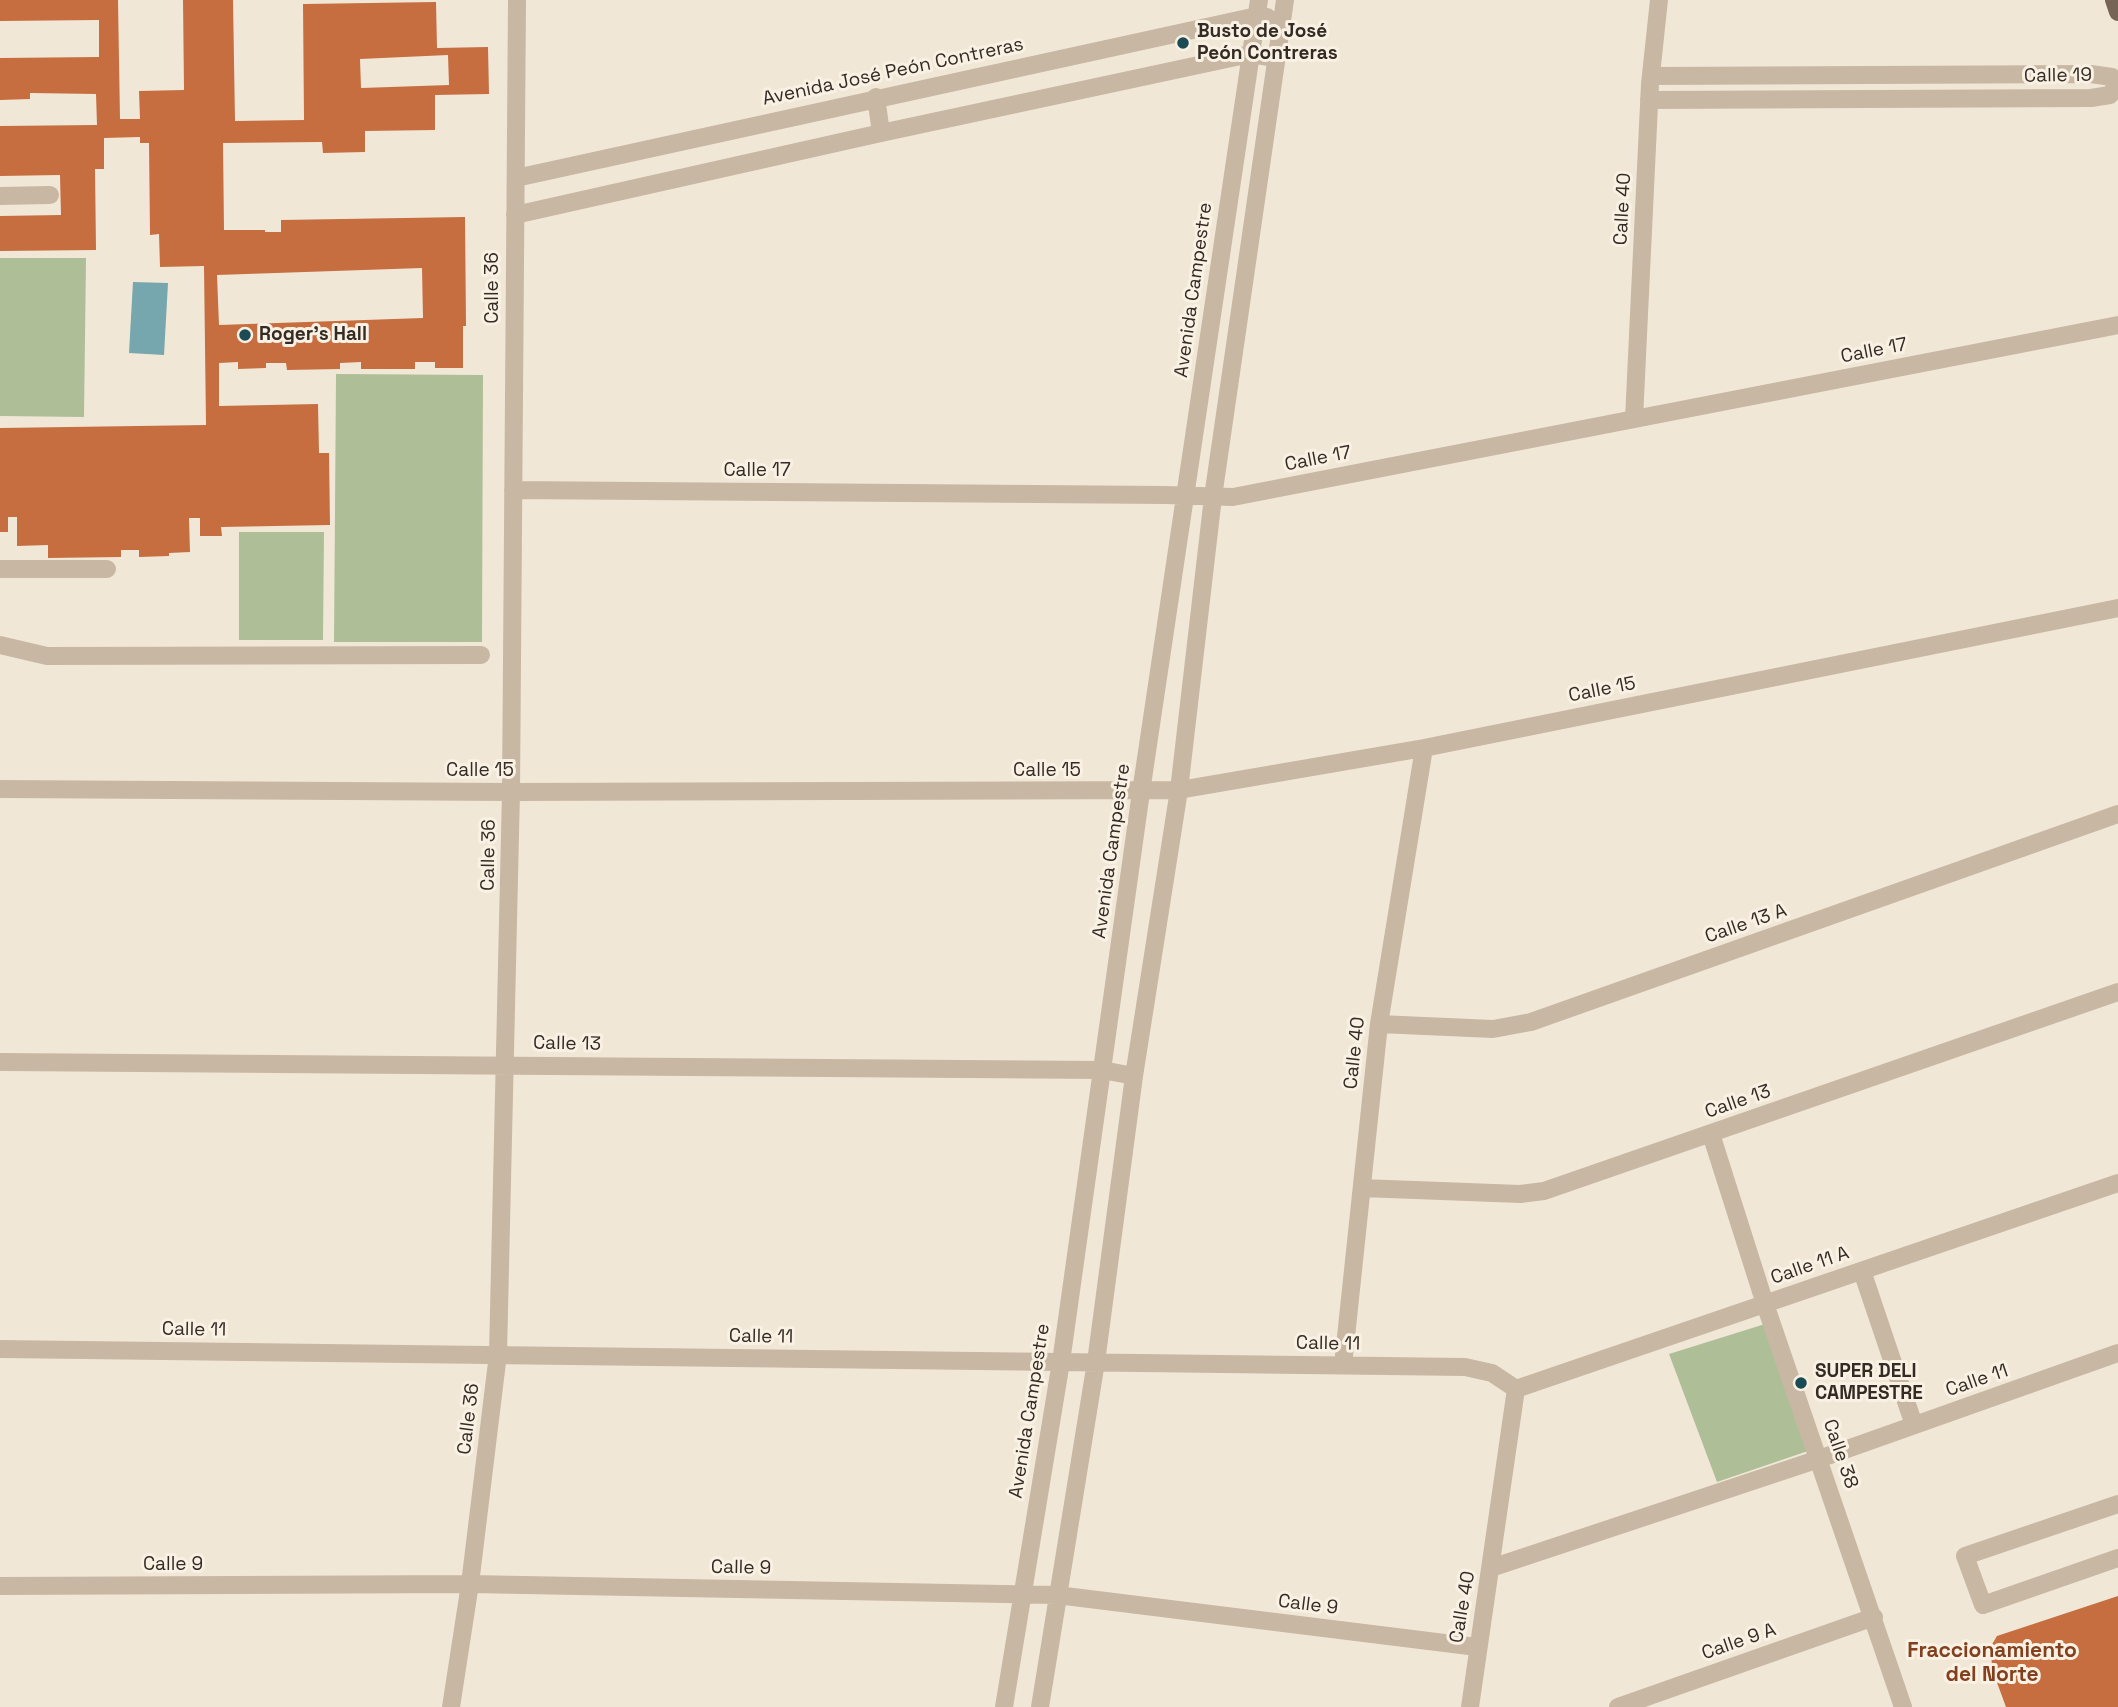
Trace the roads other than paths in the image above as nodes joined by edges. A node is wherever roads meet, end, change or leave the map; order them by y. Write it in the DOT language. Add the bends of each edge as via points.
graph roads {
  1 [pos="517,0"];
  2 [pos="1285,0"];
  3 [pos="1659,0"];
  4 [pos="2114,0"];
  5 [pos="1258,8"];
  6 [pos="2118,12"];
  7 [pos="1281,20"];
  8 [pos="1250,54"];
  9 [pos="1276,58"];
  10 [pos="1651,76"];
  11 [pos="876,97"];
  12 [pos="1649,100"];
  13 [pos="881,133"];
  14 [pos="516,178"];
  15 [pos="50,195"];
  16 [pos="0,196"];
  17 [pos="515,215"];
  18 [pos="2118,325"];
  19 [pos="1634,419"];
  20 [pos="513,490"];
  21 [pos="1185,495"];
  22 [pos="1213,496"];
  23 [pos="0,569"];
  24 [pos="107,569"];
  25 [pos="2118,608"];
  26 [pos="0,645"];
  27 [pos="481,655"];
  28 [pos="1424,747"];
  29 [pos="0,789"];
  30 [pos="1178,790"];
  31 [pos="511,792"];
  32 [pos="1141,792"];
  33 [pos="2118,814"];
  34 [pos="2118,992"];
  35 [pos="1379,1024"];
  36 [pos="0,1062"];
  37 [pos="505,1064"];
  38 [pos="1102,1070"];
  39 [pos="1134,1076"];
  40 [pos="1711,1134"];
  41 [pos="2118,1183"];
  42 [pos="1362,1188"];
  43 [pos="1862,1271"];
  44 [pos="1765,1304"];
  45 [pos="0,1349"];
  46 [pos="2118,1353"];
  47 [pos="498,1354"];
  48 [pos="1060,1362"];
  49 [pos="1096,1362"];
  50 [pos="1343,1365"];
  51 [pos="1516,1389"];
  52 [pos="1914,1425"];
  53 [pos="1819,1459"];
  54 [pos="2118,1504"];
  55 [pos="2118,1558"];
  56 [pos="1491,1568"];
  57 [pos="470,1584"];
  58 [pos="0,1586"];
  59 [pos="1021,1594"];
  60 [pos="1057,1595"];
  61 [pos="1874,1617"];
  62 [pos="1477,1647"];
  63 [pos="451,1707"];
  64 [pos="1004,1707"];
  65 [pos="1040,1707"];
  66 [pos="1470,1707"];
  67 [pos="1618,1707"];
  68 [pos="1903,1707"];
  1 -- 14 [label="street, Calle 36"];
  2 -- 7 [label="street"];
  3 -- 10 [label="street, Calle 40"];
  4 -- 6 [label="main road"];
  5 -- 7 [label="street, Avenida José Peón Contreras"];
  5 -- 8 [label="street, Avenida Campestre"];
  5 -- 11 [label="street, Avenida José Peón Contreras"];
  7 -- 9 [label="street"];
  8 -- 9 [label="street"];
  8 -- 13 [label="street"];
  8 -- 21 [label="street, Avenida Campestre"];
  9 -- 22 [label="street"];
  10 -- 12 [label="street, Calle 40"];
  10 -- 12 [label="street, Calle 19" via="2091,74 2110,76 2116,86 2110,95 2091,98"];
  11 -- 13 [label="street"];
  11 -- 14 [label="street, Avenida José Peón Contreras"];
  12 -- 19 [label="street, Calle 40"];
  13 -- 17 [label="street"];
  14 -- 17 [label="street, Calle 36"];
  15 -- 16 [label="street"];
  17 -- 20 [label="street, Calle 36"];
  18 -- 19 [label="street, Calle 17"];
  19 -- 22 [label="street, Calle 17" via="1233,497"];
  20 -- 21 [label="street, Calle 17"];
  20 -- 31 [label="street, Calle 36"];
  21 -- 22 [label="street, Calle 17"];
  21 -- 32 [label="street, Avenida Campestre"];
  22 -- 30 [label="street"];
  23 -- 24 [label="street"];
  25 -- 28 [label="street, Calle 15"];
  26 -- 27 [label="street" via="47,656"];
  28 -- 30 [label="street, Calle 15"];
  28 -- 35 [label="street, Calle 40"];
  29 -- 31 [label="street, Calle 15"];
  30 -- 32 [label="street, Calle 15"];
  30 -- 39 [label="street"];
  31 -- 32 [label="street, Calle 15"];
  31 -- 37 [label="street, Calle 36"];
  32 -- 38 [label="street, Avenida Campestre"];
  33 -- 35 [label="street, Calle 13 A" via="1531,1022 1493,1029"];
  34 -- 40 [label="street, Calle 13"];
  35 -- 42 [label="street, Calle 40"];
  36 -- 37 [label="street, Calle 13"];
  37 -- 38 [label="street, Calle 13"];
  37 -- 47 [label="street, Calle 36"];
  38 -- 39 [label="street, Calle 13"];
  38 -- 48 [label="street, Avenida Campestre"];
  39 -- 49 [label="street"];
  40 -- 42 [label="street, Calle 13" via="1544,1191"];
  40 -- 44 [label="street, Calle 38"];
  41 -- 43 [label="street, Calle 11 A"];
  42 -- 50 [label="street, Calle 40"];
  43 -- 44 [label="street, Calle 11 A"];
  43 -- 52 [label="street"];
  44 -- 51 [label="street, Calle 11 A"];
  44 -- 53 [label="street, Calle 38"];
  45 -- 47 [label="street, Calle 11"];
  46 -- 52 [label="street, Calle 11"];
  47 -- 48 [label="street, Calle 11"];
  47 -- 57 [label="street, Calle 36"];
  48 -- 49 [label="street, Calle 11"];
  48 -- 59 [label="street, Avenida Campestre"];
  49 -- 50 [label="street, Calle 11"];
  49 -- 60 [label="street"];
  50 -- 51 [label="street, Calle 11" via="1465,1367 1492,1373"];
  51 -- 56 [label="street, Calle 40"];
  52 -- 53 [label="street, Calle 11"];
  53 -- 56 [label="street, Calle 11"];
  53 -- 61 [label="street, Calle 38"];
  54 -- 55 [label="street" via="1965,1556 1983,1605"];
  56 -- 62 [label="street, Calle 40"];
  57 -- 58 [label="street, Calle 9"];
  57 -- 59 [label="street, Calle 9"];
  57 -- 63 [label="street, Calle 36"];
  59 -- 60 [label="street, Calle 9"];
  59 -- 64 [label="street, Avenida Campestre"];
  60 -- 62 [label="street, Calle 9"];
  60 -- 65 [label="street"];
  61 -- 67 [label="street, Calle 9 A"];
  61 -- 68 [label="street, Calle 38"];
  62 -- 66 [label="street, Calle 40"];
}
